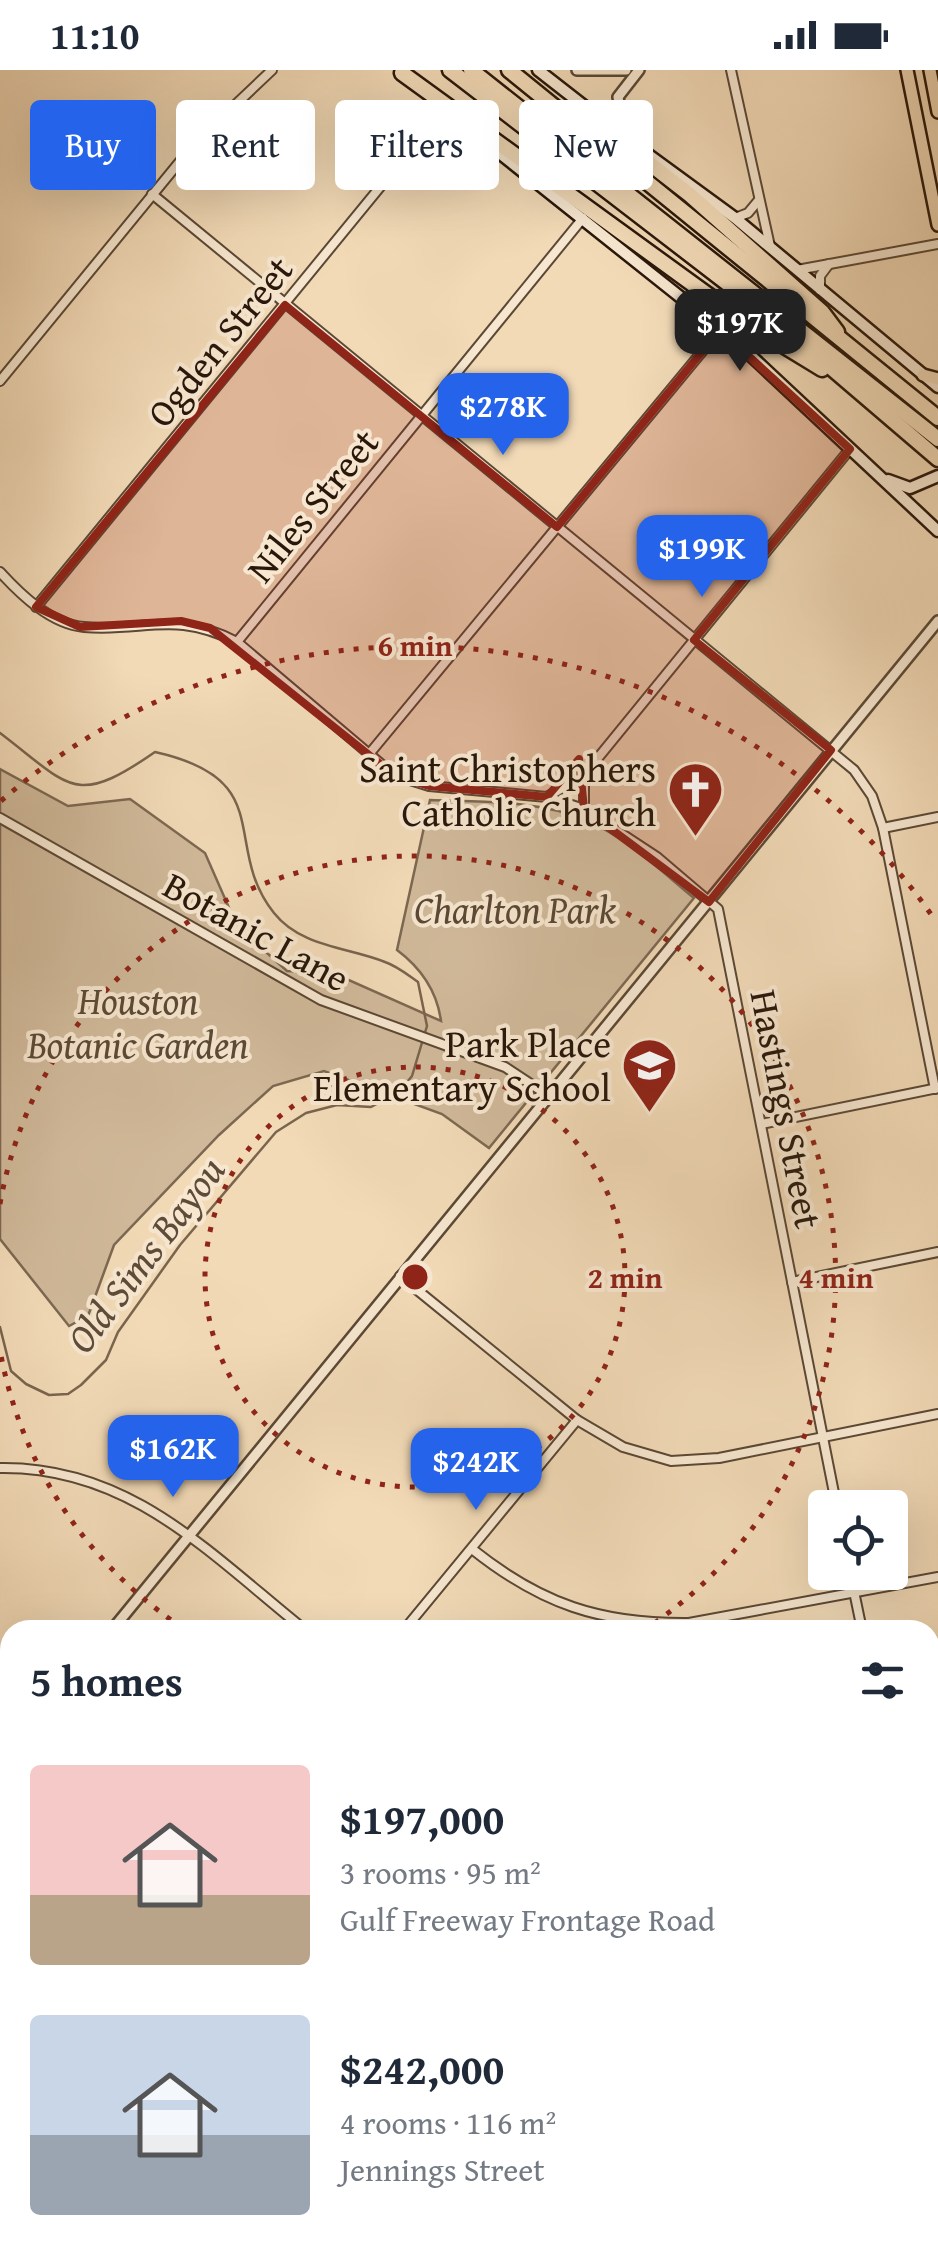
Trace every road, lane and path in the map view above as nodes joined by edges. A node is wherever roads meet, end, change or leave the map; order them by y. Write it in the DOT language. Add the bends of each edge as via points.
graph roads {
  1 [pos="272,70"];
  2 [pos="450,70"];
  3 [pos="471,70"];
  4 [pos="508,70"];
  5 [pos="538,70"];
  6 [pos="577,70"];
  7 [pos="626,70"];
  8 [pos="639,70"];
  9 [pos="730,70"];
  10 [pos="906,70"];
  11 [pos="930,70"];
  12 [pos="400,72"];
  13 [pos="434,100"];
  14 [pos="577,100"];
  15 [pos="618,100"];
  16 [pos="938,112"];
  17 [pos="499,152"];
  18 [pos="653,158"];
  19 [pos="653,166"];
  20 [pos="378,190"];
  21 [pos="152,194"];
  22 [pos="758,201"];
  23 [pos="583,218"];
  24 [pos="734,218"];
  25 [pos="938,224"];
  26 [pos="938,244"];
  27 [pos="771,248"];
  28 [pos="829,264"];
  29 [pos="797,270"];
  30 [pos="820,290"];
  31 [pos="285,305"];
  32 [pos="720,330"];
  33 [pos="850,349"];
  34 [pos="924,376"];
  35 [pos="938,379"];
  36 [pos="0,380"];
  37 [pos="849,384"];
  38 [pos="938,387"];
  39 [pos="934,414"];
  40 [pos="421,415"];
  41 [pos="914,429"];
  42 [pos="938,439"];
  43 [pos="850,449"];
  44 [pos="938,459"];
  45 [pos="878,476"];
  46 [pos="938,476"];
  47 [pos="557,527"];
  48 [pos="938,532"];
  49 [pos="0,572"];
  50 [pos="36,608"];
  51 [pos="938,621"];
  52 [pos="694,640"];
  53 [pos="237,642"];
  54 [pos="831,750"];
  55 [pos="370,753"];
  56 [pos="584,776"];
  57 [pos="547,798"];
  58 [pos="584,809"];
  59 [pos="938,817"];
  60 [pos="0,818"];
  61 [pos="883,828"];
  62 [pos="709,902"];
  63 [pos="936,1088"];
  64 [pos="549,1096"];
  65 [pos="762,1124"];
  66 [pos="938,1252"];
  67 [pos="400,1276"];
  68 [pos="792,1282"];
  69 [pos="938,1414"];
  70 [pos="576,1420"];
  71 [pos="822,1438"];
  72 [pos="0,1468"];
  73 [pos="833,1490"];
  74 [pos="189,1536"];
  75 [pos="472,1549"];
  76 [pos="938,1576"];
  77 [pos="853,1590"];
  78 [pos="854,1593"];
  79 [pos="120,1620"];
  80 [pos="293,1620"];
  81 [pos="412,1620"];
  82 [pos="612,1620"];
  83 [pos="706,1620"];
  84 [pos="860,1620"];
  1 -- 21 [label="street" via="194,143"];
  2 -- 37 [label="highway"];
  3 -- 41 [label="highway"];
  4 -- 33 [label="highway"];
  5 -- 14 [label="main road"];
  6 -- 7 [label="street"];
  8 -- 15 [label="street"];
  9 -- 22 [label="street"];
  10 -- 25 [label="main road"];
  11 -- 16 [label="main road"];
  12 -- 13 [label="main road"];
  12 -- 37 [label="highway" via="754,329"];
  17 -- 23 [label="main road"];
  18 -- 24 [label="main road"];
  19 -- 33 [label="highway" via="822,312"];
  20 -- 31 [label="street, Ogden Street"];
  21 -- 31 [label="street"];
  21 -- 36 [label="street"];
  22 -- 24 [label="street"];
  22 -- 27 [label="street"];
  23 -- 32 [label="main road"];
  23 -- 40 [label="street, Niles Street"];
  24 -- 27 [label="main road"];
  26 -- 28 [label="street"];
  27 -- 29 [label="main road"];
  28 -- 29 [label="street"];
  28 -- 30 [label="street"];
  29 -- 30 [label="main road"];
  30 -- 34 [label="main road"];
  31 -- 40 [label="street"];
  31 -- 50 [label="street, Ogden Street"];
  32 -- 43 [label="main road"];
  32 -- 47 [label="street"];
  33 -- 39 [label="highway"];
  34 -- 35 [label="main road"];
  34 -- 38 [label="main road"];
  37 -- 41 [label="highway"];
  40 -- 47 [label="street"];
  40 -- 53 [label="street, Niles Street"];
  41 -- 42 [label="highway"];
  41 -- 44 [label="highway"];
  43 -- 45 [label="main road"];
  43 -- 52 [label="street"];
  45 -- 46 [label="main road" via="910,488"];
  45 -- 48 [label="main road"];
  47 -- 52 [label="street"];
  47 -- 55 [label="street"];
  49 -- 50 [label="street"];
  50 -- 53 [label="street" via="80,627 181,622"];
  51 -- 54 [label="street"];
  52 -- 54 [label="street"];
  52 -- 56 [label="street"];
  53 -- 55 [label="street"];
  54 -- 61 [label="street" via="864,782"];
  54 -- 62 [label="street"];
  55 -- 57 [label="street" via="394,774 429,786"];
  56 -- 57 [label="street"];
  56 -- 58 [label="street"];
  57 -- 58 [label="street"];
  58 -- 62 [label="street" via="657,857"];
  59 -- 61 [label="street"];
  60 -- 64 [label="street, Botanic Lane" via="321,1000 522,1075"];
  61 -- 63 [label="street"];
  62 -- 64 [label="street"];
  62 -- 65 [label="street, Hastings Street" via="723,920"];
  63 -- 65 [label="street"];
  64 -- 67 [label="street"];
  65 -- 68 [label="street, Hastings Street"];
  66 -- 68 [label="street"];
  67 -- 70 [label="street"];
  67 -- 74 [label="street"];
  68 -- 71 [label="street, Hastings Street"];
  69 -- 71 [label="street"];
  70 -- 71 [label="street" via="622,1447 670,1461"];
  70 -- 75 [label="street"];
  71 -- 73 [label="street, Hastings Street"];
  72 -- 74 [label="street" via="83,1478 148,1505"];
  74 -- 79 [label="street"];
  74 -- 80 [label="street"];
  75 -- 81 [label="street"];
  75 -- 82 [label="street" via="512,1581"];
  76 -- 78 [label="street"];
  77 -- 78 [label="street"];
  78 -- 83 [label="street"];
  78 -- 84 [label="street"];
}
